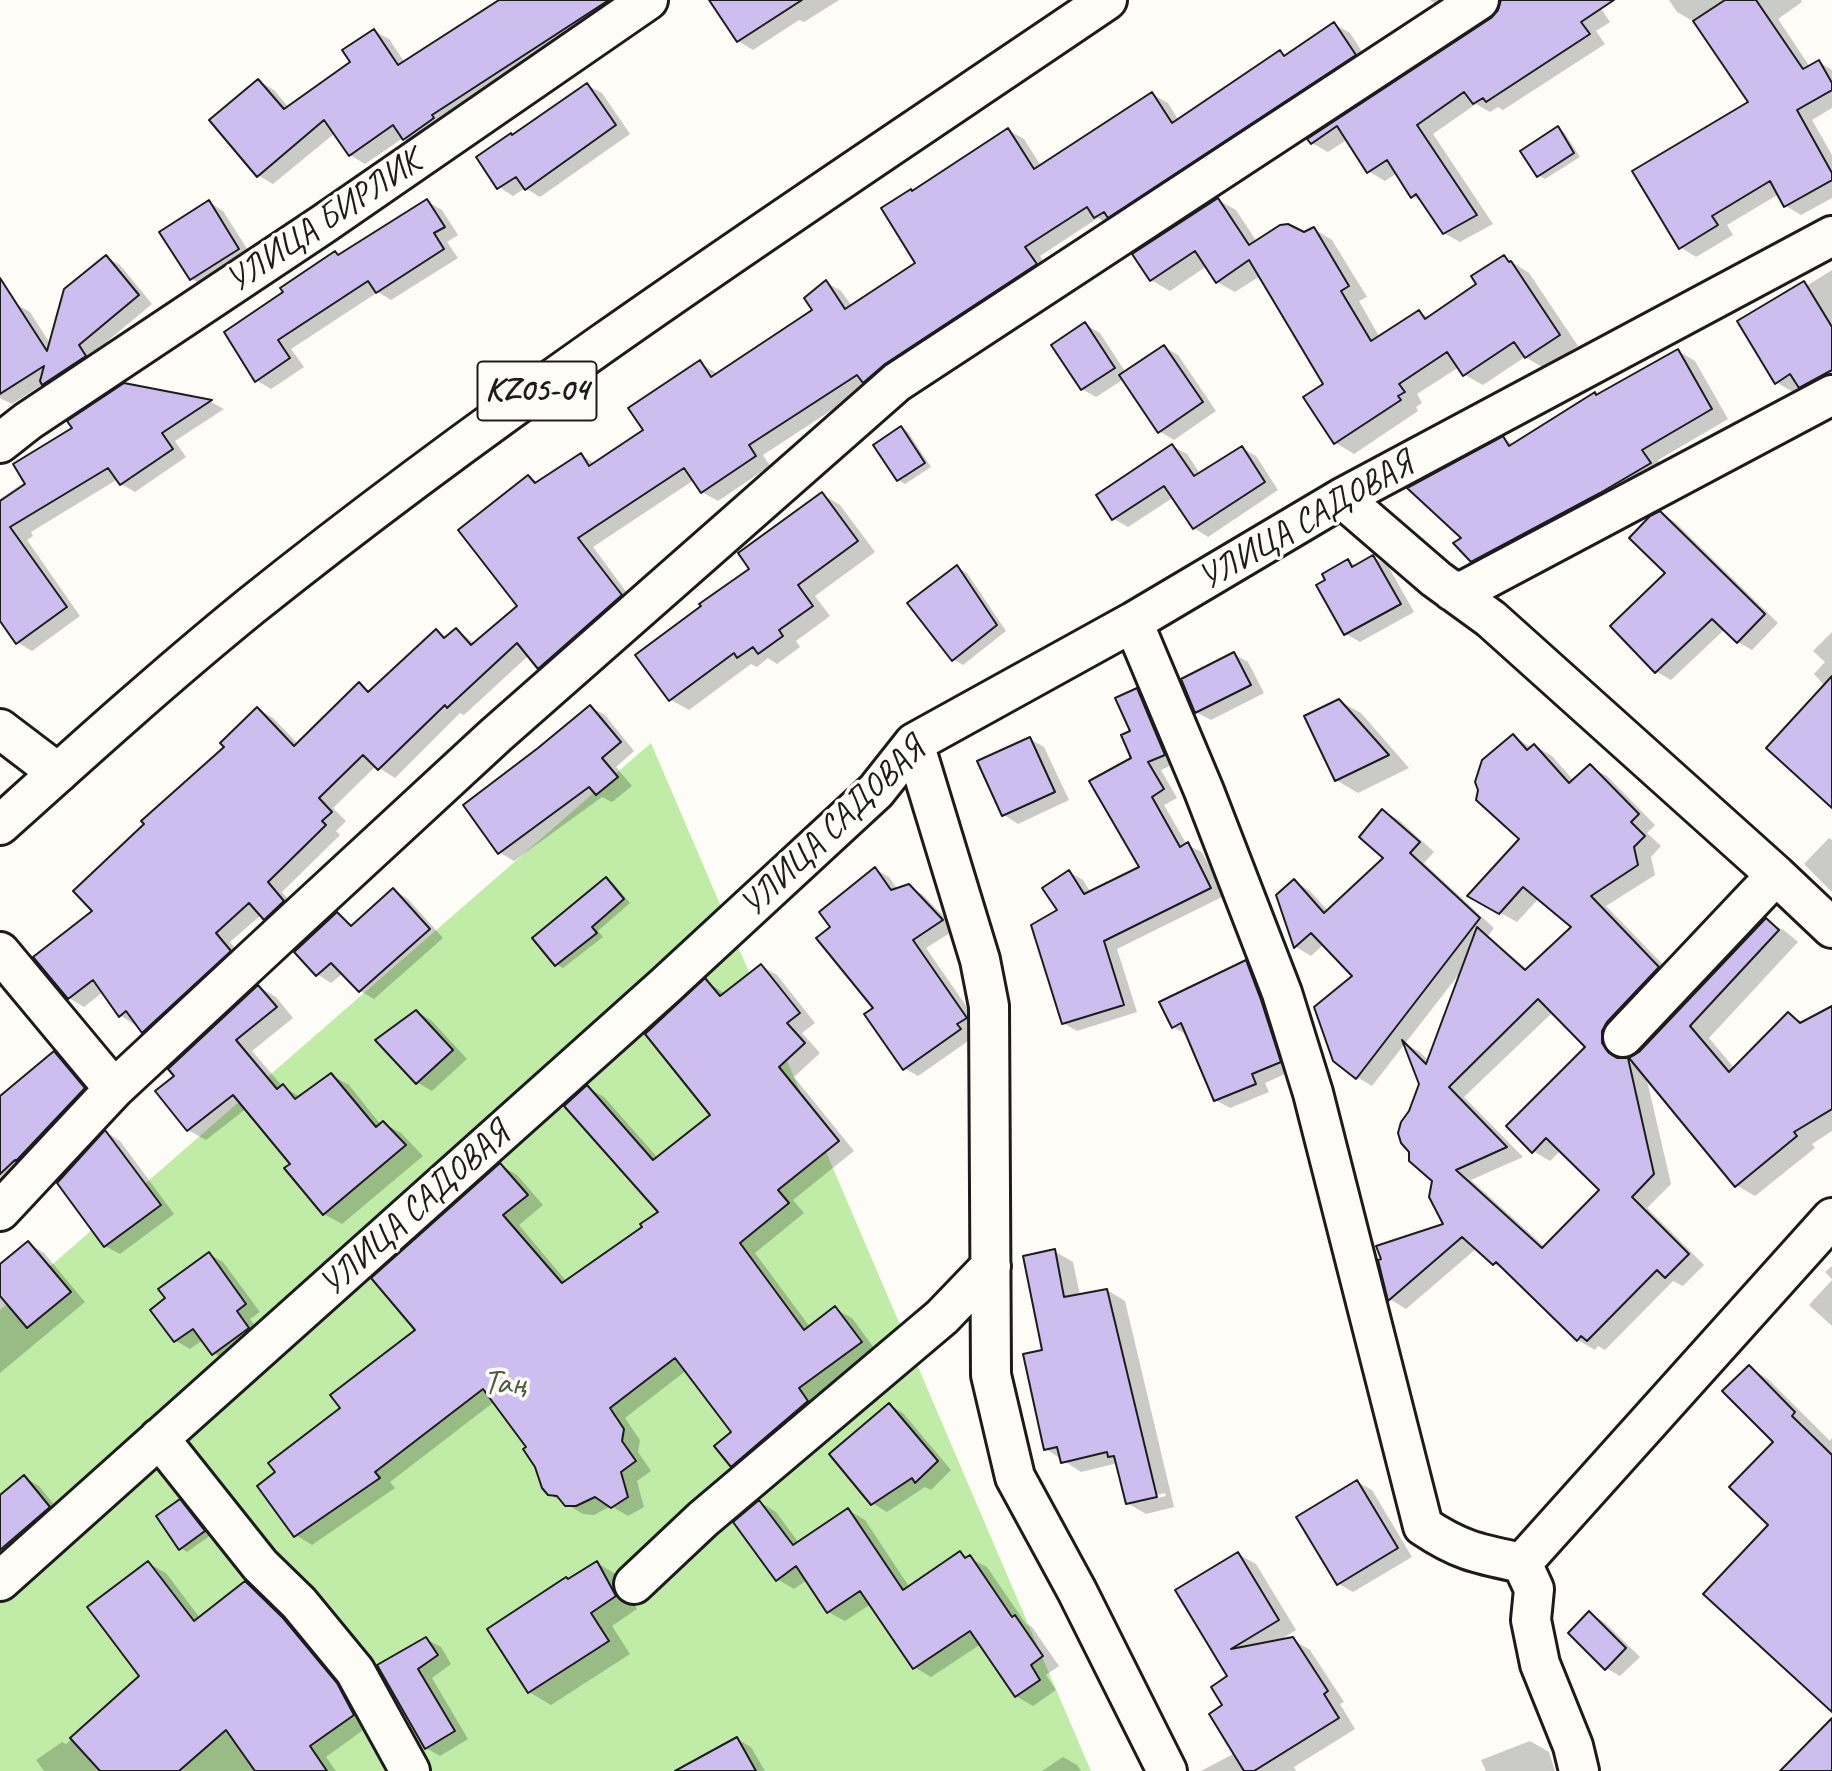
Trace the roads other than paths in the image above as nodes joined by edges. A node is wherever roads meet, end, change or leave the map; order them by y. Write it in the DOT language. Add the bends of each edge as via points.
graph roads {
  1 [pos="648,0"];
  2 [pos="1107,0"];
  3 [pos="1479,0"];
  4 [pos="1832,236"];
  5 [pos="1832,395"];
  6 [pos="0,443"];
  7 [pos="1342,498"];
  8 [pos="1452,591"];
  9 [pos="1133,622"];
  10 [pos="0,729"];
  11 [pos="914,743"];
  12 [pos="58,773"];
  13 [pos="0,825"];
  14 [pos="1776,875"];
  15 [pos="1832,928"];
  16 [pos="0,952"];
  17 [pos="1623,1037"];
  18 [pos="114,1089"];
  19 [pos="0,1211"];
  20 [pos="1832,1218"];
  21 [pos="991,1266"];
  22 [pos="159,1438"];
  23 [pos="1522,1563"];
  24 [pos="0,1581"];
  25 [pos="634,1584"];
  26 [pos="410,1771"];
  27 [pos="1167,1771"];
  28 [pos="1578,1771"];
  1 -- 6 [label="street, УЛИЦА БИРЛИК"];
  2 -- 12 [label="street, KZ05-04" via="708,269 464,442 251,606"];
  3 -- 18 [label="street" via="897,382 486,745"];
  4 -- 7 [label="street, УЛИЦА САДОВАЯ"];
  5 -- 8 [label="street" via="1465,590"];
  7 -- 8 [label="street"];
  7 -- 9 [label="street, УЛИЦА САДОВАЯ"];
  8 -- 14 [label="street" via="1491,619"];
  9 -- 11 [label="street, УЛИЦА САДОВАЯ"];
  9 -- 23 [label="street" via="1282,993 1423,1526 1472,1553"];
  10 -- 12 [label="street"];
  11 -- 21 [label="street" via="980,960 989,1006"];
  11 -- 22 [label="street, УЛИЦА САДОВАЯ" via="876,791 823,841"];
  12 -- 13 [label="street, KZ05-04"];
  14 -- 15 [label="street"];
  14 -- 17 [label="street"];
  16 -- 18 [label="street"];
  18 -- 19 [label="street"];
  20 -- 23 [label="street"];
  21 -- 25 [label="street" via="942,1317"];
  21 -- 27 [label="street" via="990,1375 1015,1477"];
  22 -- 24 [label="street, УЛИЦА САДОВАЯ"];
  22 -- 26 [label="street" via="260,1565 299,1603 355,1671"];
  23 -- 28 [label="street" via="1534,1590 1531,1620 1540,1664 1573,1746"];
}
